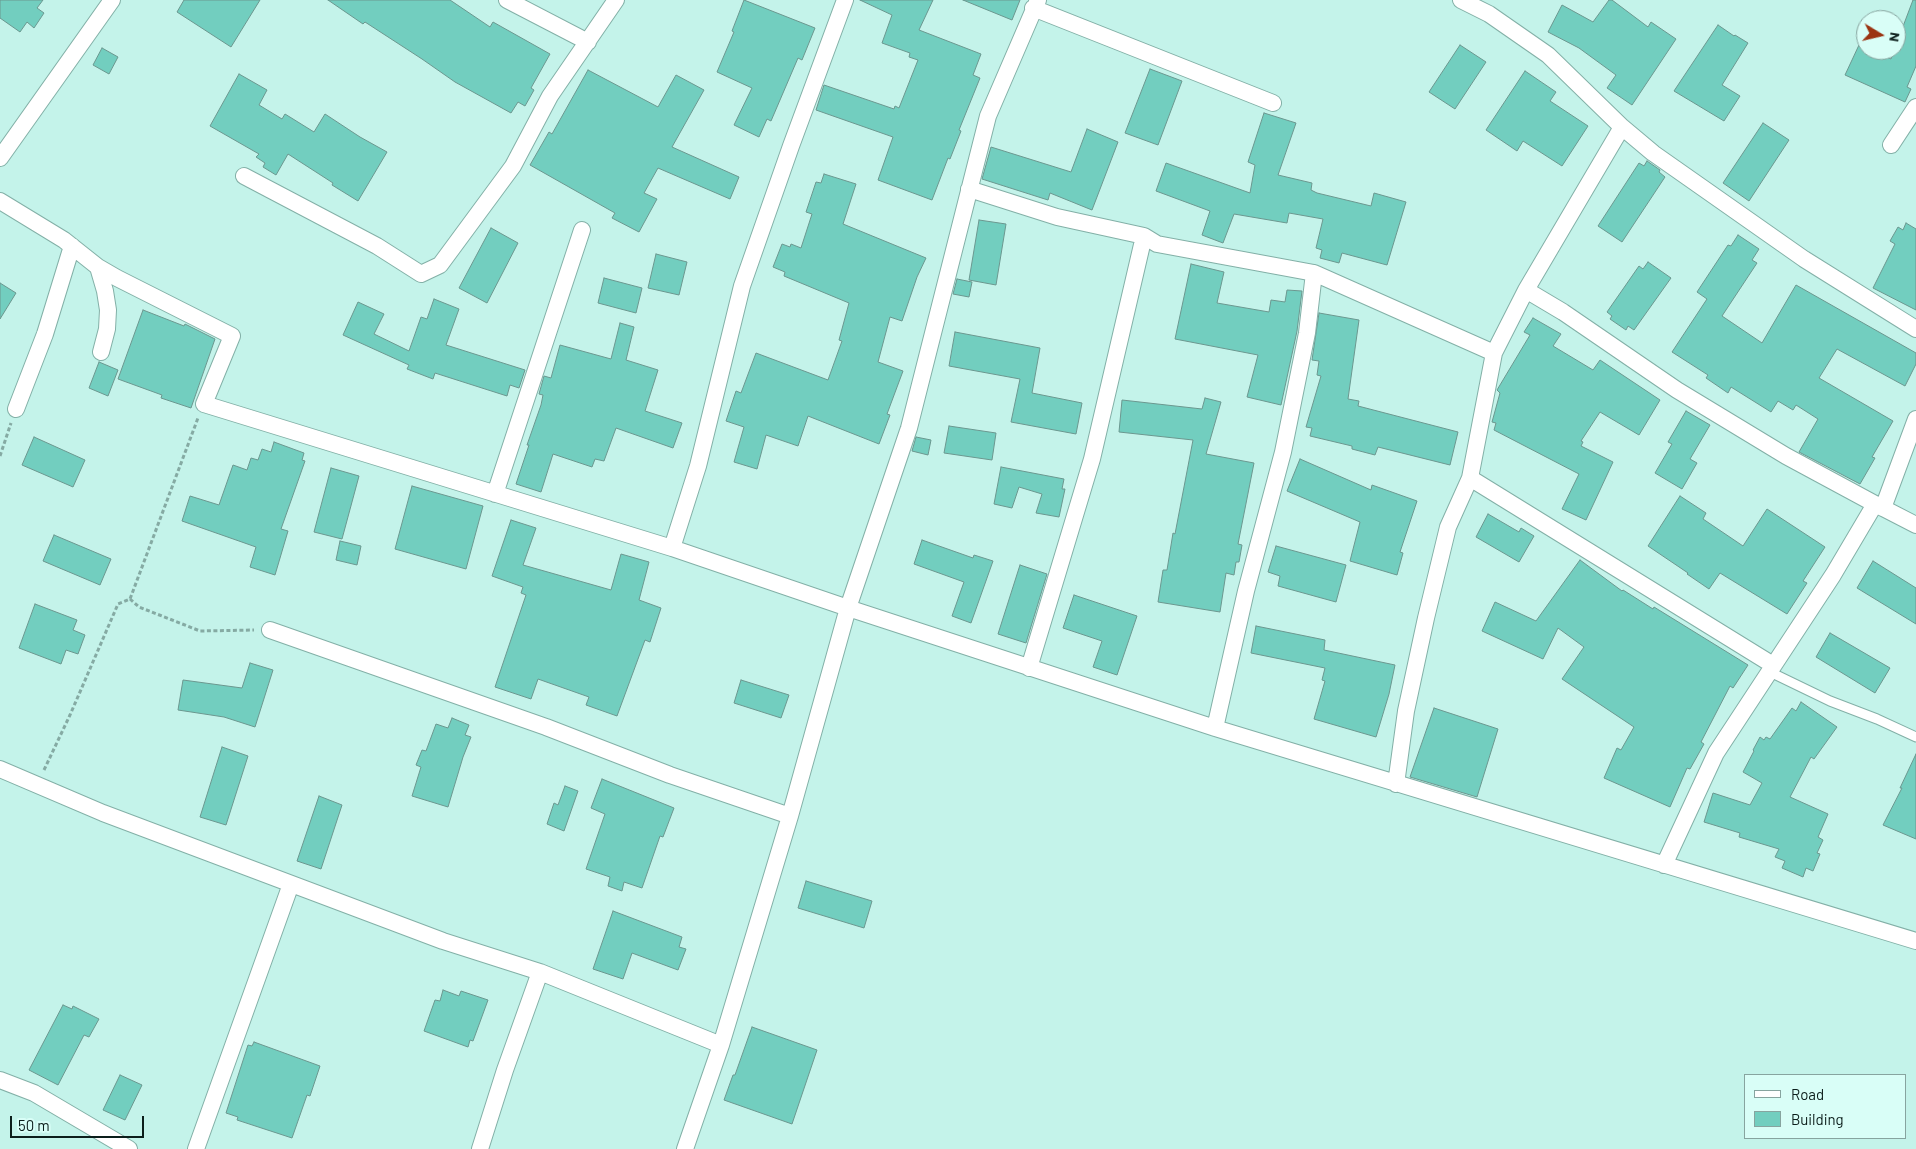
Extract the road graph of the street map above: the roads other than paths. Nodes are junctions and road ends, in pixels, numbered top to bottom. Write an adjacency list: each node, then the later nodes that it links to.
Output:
1 (112, 0): 13 (street)
2 (507, 0): 8 (street)
3 (616, 0): 8 (street)
4 (845, 0): 32 (street)
5 (1461, 0): 7 (street)
6 (1035, 4): 9 (street); 15 (street)
7 (1492, 7): 11 (street)
8 (588, 42): 14 (street)
9 (1273, 103)
10 (1916, 107): 12 (street)
11 (1622, 127): 22 (street); 23 (street)
12 (1891, 145)
13 (0, 158)
14 (244, 176)
15 (969, 189): 18 (street); 33 (street)
16 (0, 201): 19 (street)
17 (582, 230): 29 (street)
18 (1144, 236): 21 (street); 35 (street)
19 (72, 246): 20 (street); 26 (street)
20 (98, 267): 24 (street); 29 (street)
21 (1314, 273): 25 (street); 37 (street)
22 (1526, 290): 25 (street); 30 (street)
23 (1916, 329)
24 (101, 352)
25 (1494, 353): 28 (street)
26 (16, 408)
27 (1916, 419): 30 (street)
28 (1470, 478): 36 (street); 40 (street)
29 (495, 494): 32 (street)
30 (1879, 506): 31 (street); 36 (street)
31 (1916, 525)
32 (672, 548): 33 (street)
33 (848, 608): 35 (street); 41 (street)
34 (270, 630): 41 (street)
35 (1029, 668): 37 (street)
36 (1771, 669): 38 (lane); 42 (street)
37 (1215, 728): 40 (street)
38 (1916, 737)
39 (0, 770): 43 (street)
40 (1396, 784): 42 (street)
41 (790, 816): 46 (street)
42 (1664, 865): 44 (street)
43 (291, 884): 45 (street); 49 (street)
44 (1916, 941)
45 (540, 972): 46 (street); 50 (street)
46 (721, 1045): 51 (street)
47 (0, 1080): 48 (street)
48 (129, 1149)
49 (196, 1149)
50 (480, 1149)
51 (686, 1149)

